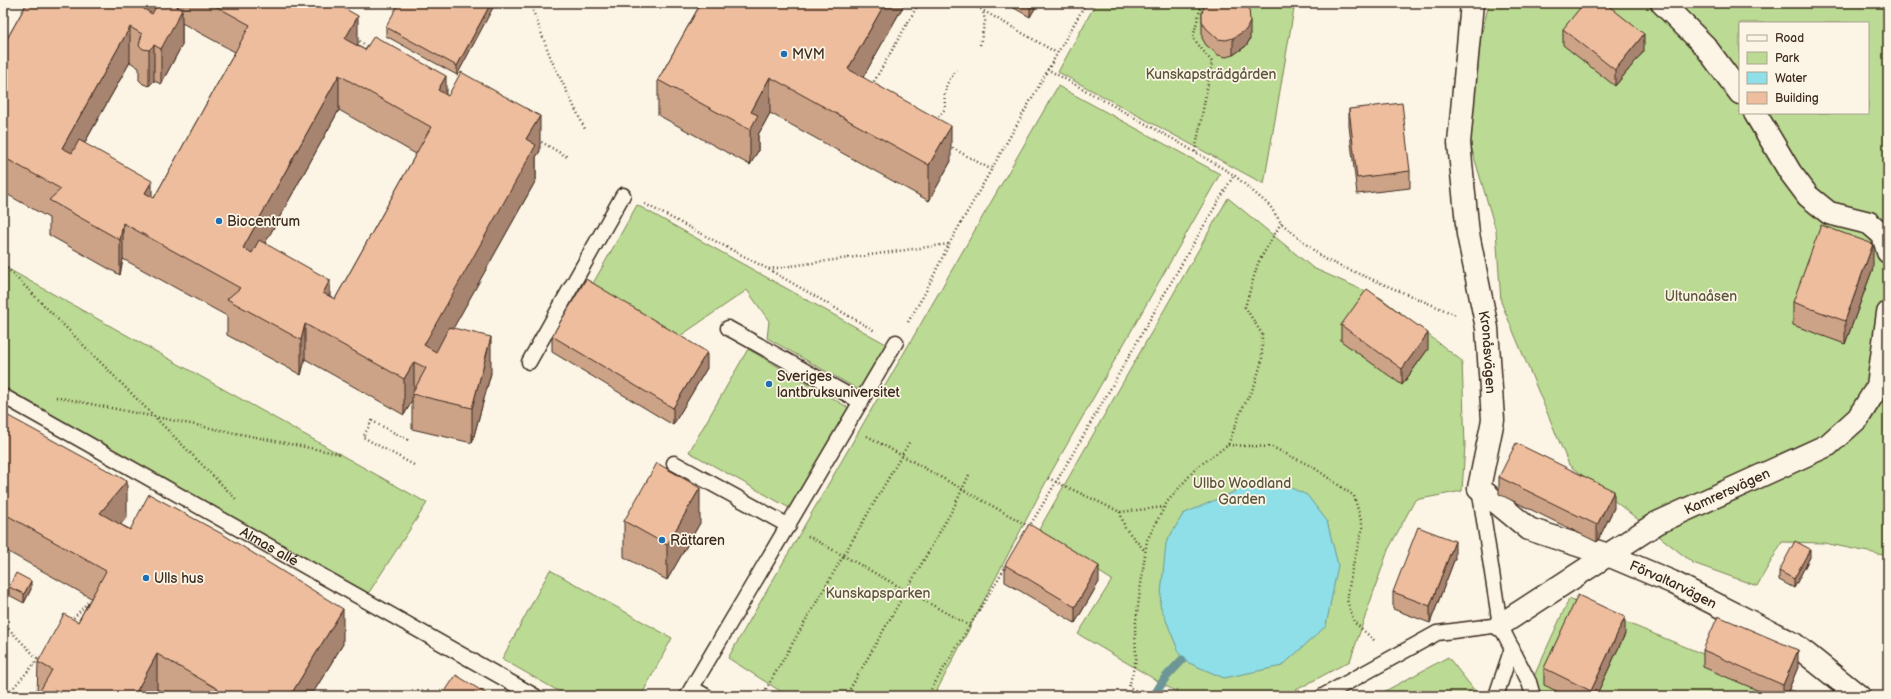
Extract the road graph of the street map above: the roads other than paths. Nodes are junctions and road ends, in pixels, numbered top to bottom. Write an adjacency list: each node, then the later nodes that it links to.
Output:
1 (1472, 3): 14 (street, Kronåsvägen)
2 (1662, 3): 3 (street)
3 (1739, 92)
4 (1756, 114): 6 (street)
5 (623, 195): 10 (lane)
6 (1888, 252)
7 (1888, 313): 16 (street, Kamrersvägen)
8 (728, 328): 12 (lane)
9 (896, 342): 12 (lane)
10 (529, 362)
11 (3, 396): 20 (lane, Almas allé)
12 (861, 402): 15 (lane)
13 (674, 464): 15 (lane)
14 (1479, 488): 16 (street, Förvaltarvägen); 17 (lane, Kronåsvägen)
15 (788, 526): 19 (lane)
16 (1608, 555): 17 (street, Kamrersvägen); 25 (street, Förvaltarvägen)
17 (1500, 625): 18 (lane, Kronåsvägen); 22 (lane)
18 (1512, 648): 23 (lane); 24 (lane, Kronåsvägen)
19 (690, 692): 21 (lane)
20 (535, 696)
21 (706, 696)
22 (1323, 696)
23 (1496, 696)
24 (1534, 696)
25 (1859, 696)

